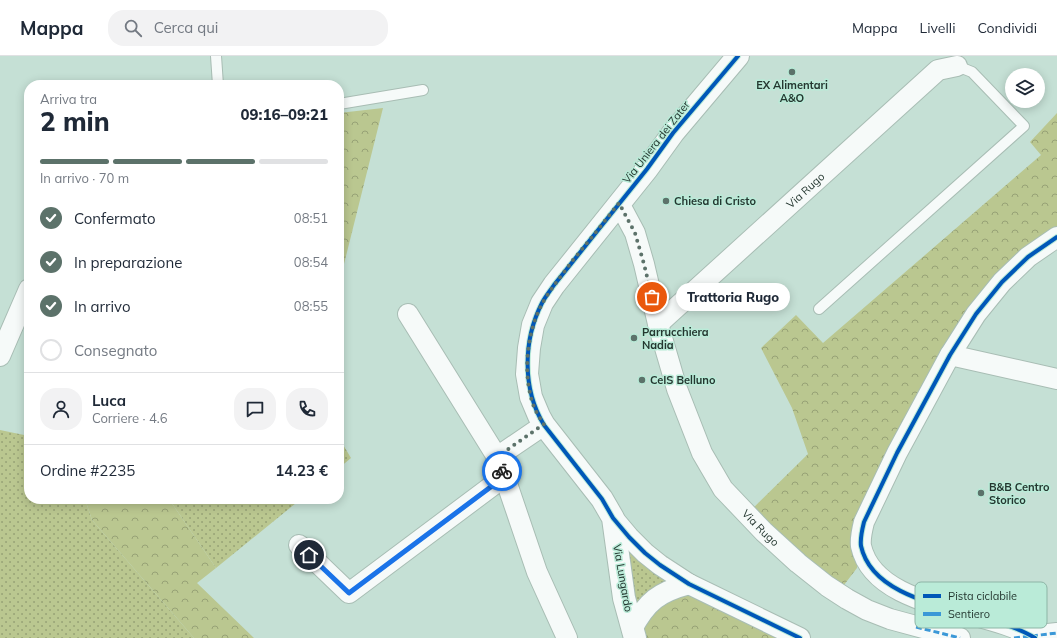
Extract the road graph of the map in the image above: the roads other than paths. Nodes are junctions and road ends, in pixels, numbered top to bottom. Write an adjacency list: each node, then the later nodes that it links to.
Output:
1 (216, 56): 4 (lane)
2 (738, 56): 7 (street, Via Uniera dei Zater)
3 (957, 66): 10 (lane); 12 (street, Via Rugo)
4 (218, 80)
5 (423, 90): 6 (lane)
6 (344, 103)
7 (619, 203): 12 (street, Via Rugo); 16 (street, Via Uniera dei Zater)
8 (1057, 237): 13 (street)
9 (24, 301): 14 (street)
10 (819, 309)
11 (408, 314): 17 (street)
12 (658, 324): 23 (street, Via Rugo)
13 (950, 354): 15 (street); 22 (street)
14 (0, 356)
15 (1057, 379)
16 (544, 424): 17 (street); 19 (street, Via Uniera dei Zater)
17 (497, 457): 18 (street)
18 (504, 477): 20 (street); 30 (street)
19 (613, 518): 21 (street); 26 (street, Via Lungardo)
20 (299, 545)
21 (689, 584): 26 (street); 28 (street)
22 (915, 597)
23 (915, 627)
24 (920, 628): 31 (street, Via Rugo)
25 (1016, 628): 29 (street)
26 (634, 633)
27 (1057, 633): 29 (street)
28 (794, 637)
29 (1027, 637)
30 (567, 638)
31 (960, 638)

